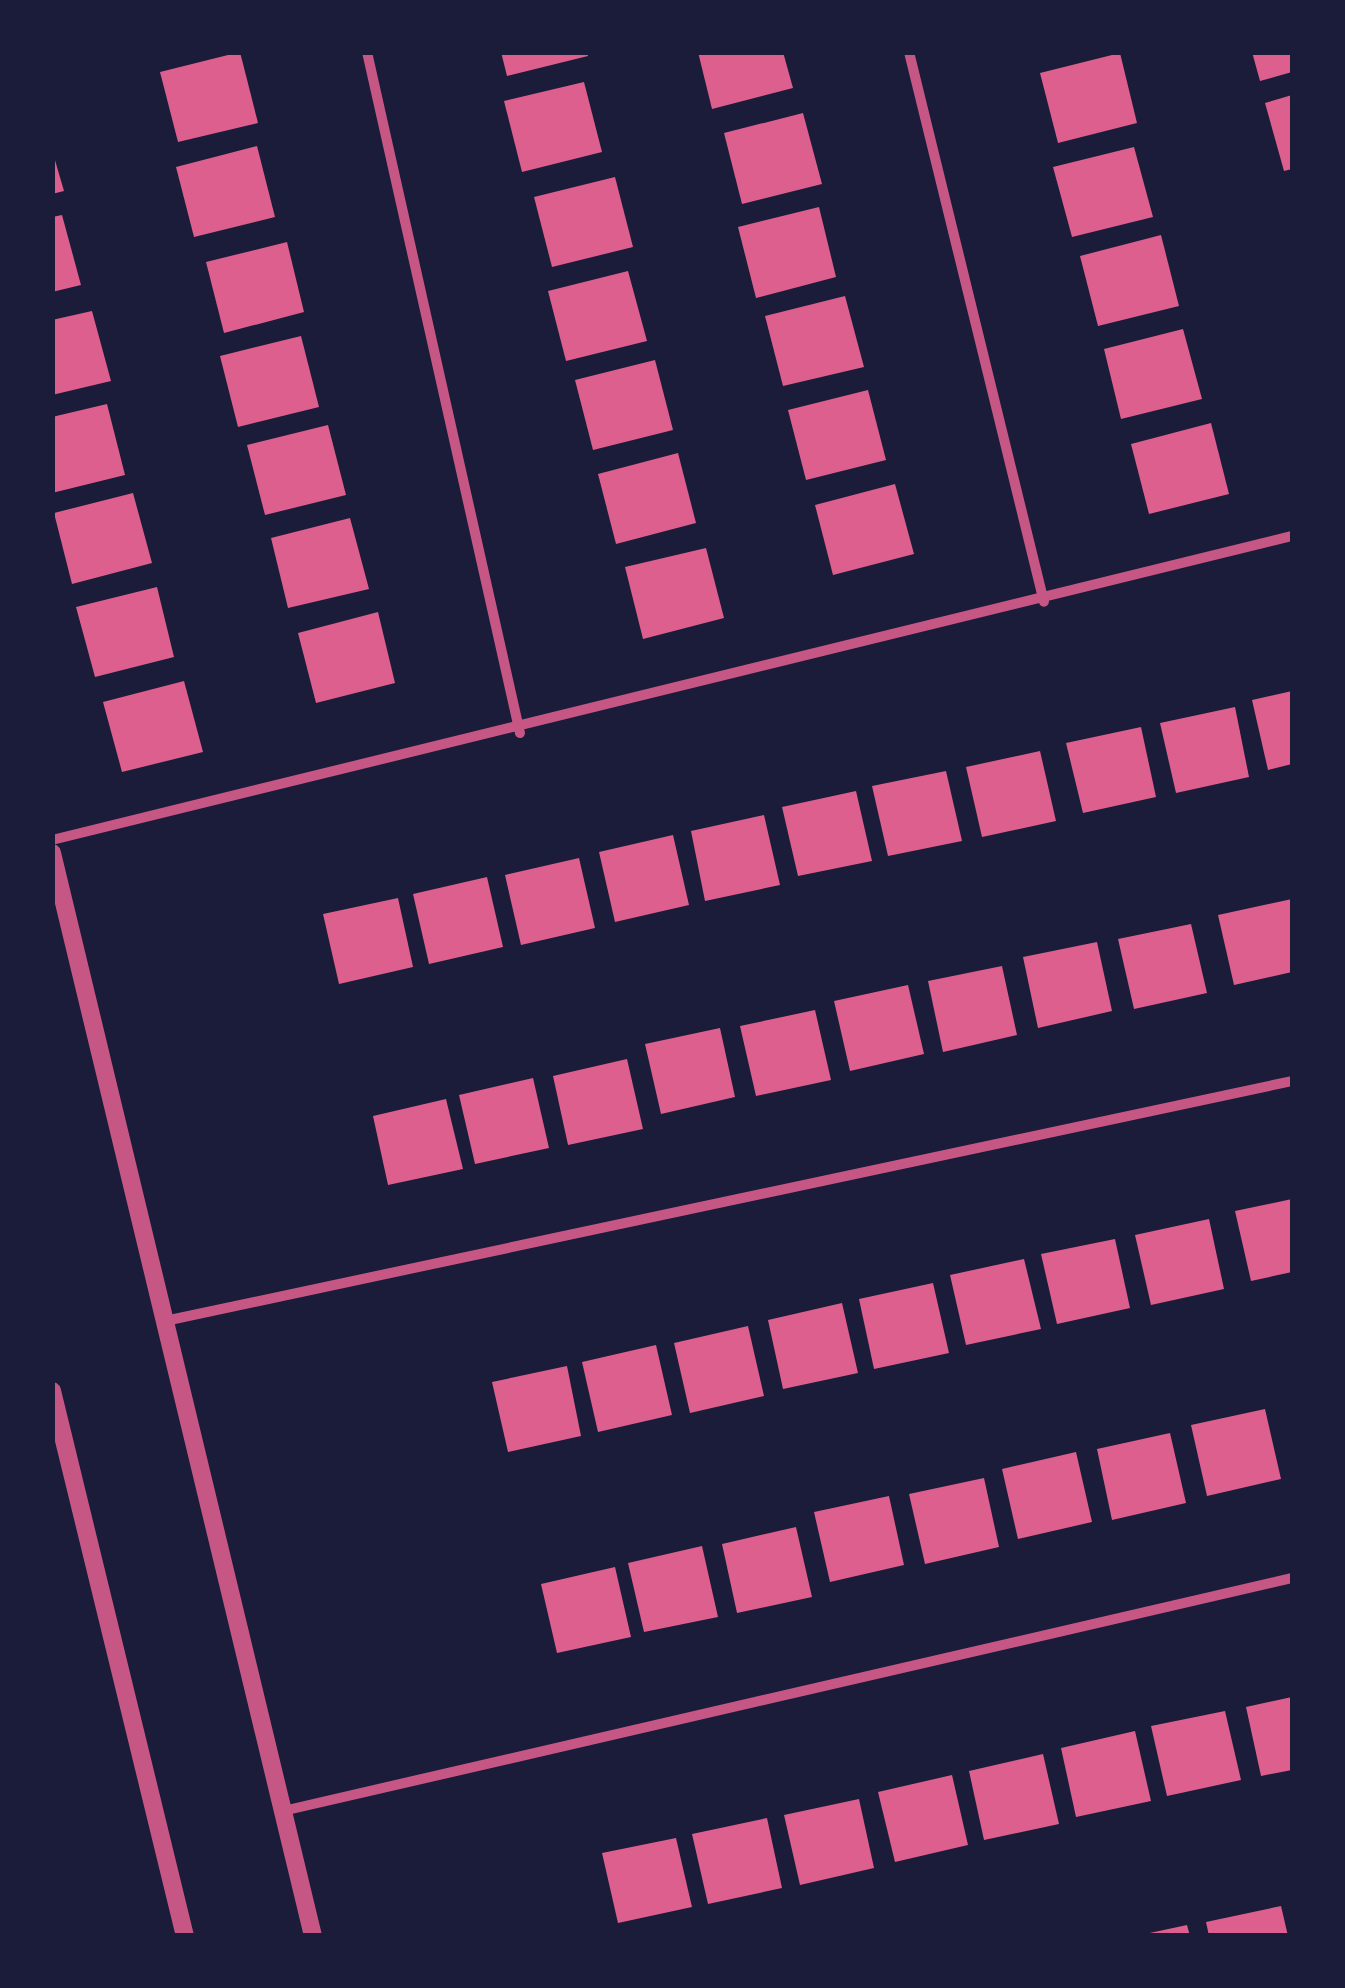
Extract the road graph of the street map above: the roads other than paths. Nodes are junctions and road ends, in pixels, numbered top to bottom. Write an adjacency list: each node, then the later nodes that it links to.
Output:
1 (368, 52): 5 (street)
2 (909, 52): 4 (street)
3 (1292, 536): 4 (street)
4 (1044, 602): 5 (street)
5 (520, 732): 6 (street)
6 (52, 840)
7 (52, 853): 9 (street)
8 (1292, 1081): 9 (street)
9 (165, 1321): 12 (street)
10 (52, 1390): 13 (street)
11 (1292, 1578): 12 (street)
12 (284, 1811): 14 (street)
13 (184, 1936)
14 (314, 1936)

